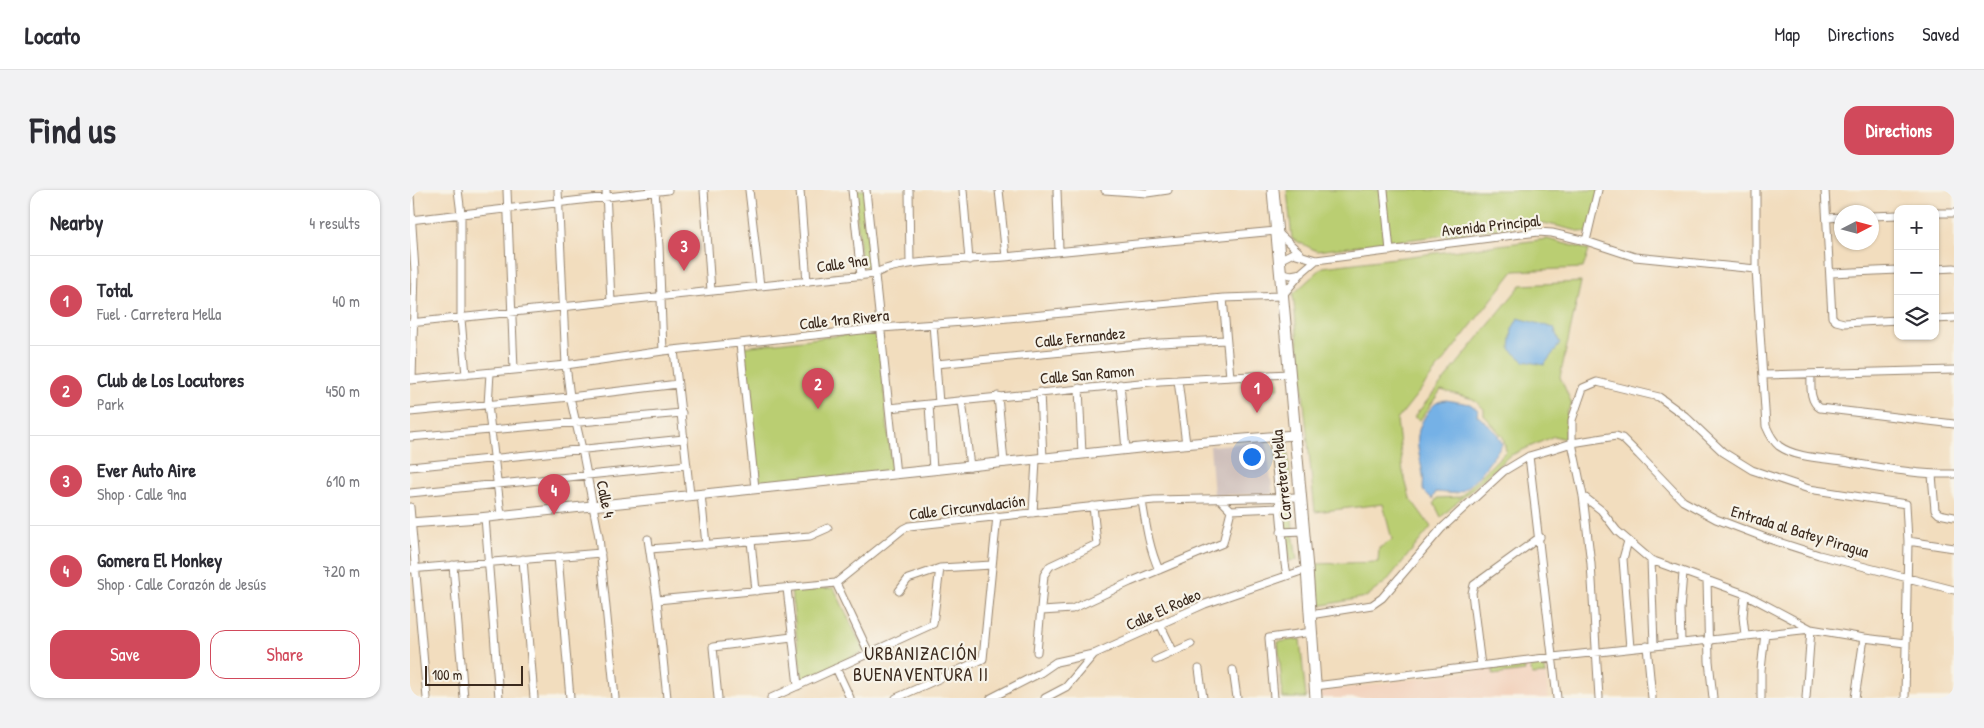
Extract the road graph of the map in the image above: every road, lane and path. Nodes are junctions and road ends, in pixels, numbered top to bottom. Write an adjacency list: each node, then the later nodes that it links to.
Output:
1 (458, 190): 28 (street)
2 (507, 190): 25 (street)
3 (558, 190): 24 (street, Calle 4)
4 (668, 190): 21 (street)
5 (704, 190): 54 (street)
6 (749, 190): 53 (street)
7 (800, 190): 52 (street)
8 (852, 190): 51 (street)
9 (866, 190): 50 (street)
10 (909, 190): 42 (street)
11 (963, 190): 40 (street)
12 (999, 190): 39 (street)
13 (1057, 190): 36 (street)
14 (1106, 190): 15 (street)
15 (1168, 190)
16 (1273, 190): 34 (main road, Carretera Mella)
17 (1384, 190): 37 (street)
18 (1598, 190): 35 (street)
19 (1756, 190): 45 (street)
20 (1825, 190): 31 (street)
21 (655, 191): 22 (street); 56 (street)
22 (607, 193): 24 (street); 58 (street)
23 (410, 196): 33 (street)
24 (559, 204): 25 (street); 59 (street, Calle 4)
25 (508, 209): 28 (street); 60 (street)
26 (1939, 213): 27 (street)
27 (1954, 213)
28 (461, 214): 33 (street); 62 (street)
29 (1894, 215): 30 (street)
30 (1879, 216)
31 (1827, 218): 32 (street); 49 (street)
32 (1834, 218)
33 (411, 219): 65 (street)
34 (1276, 231): 36 (street, Calle 9na); 38 (street); 43 (main road, Carretera Mella)
35 (1586, 241): 37 (street, Avenida Principal); 45 (street, Avenida Principal)
36 (1059, 250): 39 (street, Calle 9na)
37 (1390, 251): 41 (street, Avenida Principal)
38 (1300, 253): 41 (street); 43 (street)
39 (1006, 257): 40 (street, Calle 9na)
40 (969, 260): 42 (street, Calle 9na)
41 (1316, 260): 48 (street)
42 (910, 264): 50 (street, Calle 9na)
43 (1280, 266): 48 (street); 55 (main road, Carretera Mella)
44 (1954, 268): 46 (street)
45 (1756, 269): 80 (street)
46 (1939, 269)
47 (1894, 270): 49 (street)
48 (1302, 272): 55 (street)
49 (1831, 273): 64 (street)
50 (874, 274): 51 (street, Calle 9na); 67 (street)
51 (861, 276): 52 (street, Calle 9na)
52 (807, 282): 53 (street, Calle 9na)
53 (760, 286): 54 (street, Calle 9na)
54 (711, 291): 56 (street, Calle 9na)
55 (1282, 296): 57 (street, Calle 1ra Rivera); 77 (main road, Carretera Mella)
56 (661, 297): 58 (street, Calle 9na); 71 (street)
57 (1223, 298): 66 (street, Calle 1ra Rivera); 68 (street)
58 (611, 302): 59 (street, Calle 9na)
59 (562, 308): 60 (street, Calle 9na); 73 (street, Calle 4)
60 (513, 313): 62 (street, Calle 9na); 74 (street)
61 (1954, 318): 63 (street)
62 (461, 319): 65 (street, Calle 9na); 79 (street)
63 (1939, 319)
64 (1894, 320)
65 (412, 323): 82 (street)
66 (933, 324): 67 (street, Calle 1ra Rivera); 72 (street)
67 (881, 328): 69 (street, Calle 1ra Rivera); 94 (street)
68 (1226, 340): 72 (street, Calle Fernandez); 81 (street)
69 (740, 344): 70 (street, Calle 1ra Rivera); 122 (street)
70 (674, 350): 71 (street, Calle 1ra Rivera); 84 (street)
71 (663, 351): 73 (street, Calle 1ra Rivera)
72 (936, 364): 91 (street)
73 (566, 365): 74 (street, Calle 1ra Rivera); 89 (street, Calle 4)
74 (514, 370): 76 (street, Calle 1ra Rivera)
75 (1954, 370): 78 (street)
76 (490, 373): 79 (street, Calle 1ra Rivera); 93 (street)
77 (1289, 374): 81 (street, Calle San Ramon); 100 (main road, Carretera Mella)
78 (1811, 374): 80 (street); 98 (street)
79 (466, 375): 82 (street, Calle 1ra Rivera)
80 (1763, 375): 120 (street)
81 (1230, 377): 83 (street, Calle San Ramon)
82 (411, 380)
83 (1178, 380): 85 (street, Calle San Ramon); 105 (street)
84 (678, 384): 89 (street); 96 (street)
85 (1120, 384): 86 (street, Calle San Ramon); 107 (street)
86 (1080, 388): 87 (street, Calle San Ramon); 108 (street)
87 (1040, 392): 88 (street, Calle San Ramon); 111 (street)
88 (998, 396): 90 (street, Calle San Ramon); 112 (street)
89 (570, 397): 93 (street); 97 (street, Calle 4)
90 (962, 400): 91 (street, Calle San Ramon); 115 (street)
91 (939, 403): 92 (street, Calle San Ramon)
92 (929, 404): 94 (street, Calle San Ramon); 116 (street)
93 (488, 405): 95 (street); 99 (street)
94 (889, 408): 117 (street)
95 (410, 412)
96 (682, 413): 97 (street); 103 (street)
97 (576, 423): 99 (street); 106 (street, Calle 4)
98 (1954, 424)
99 (492, 430): 102 (street); 110 (street)
100 (1294, 435): 101 (street); 128 (main road, Carretera Mella)
101 (1272, 436): 105 (street); 127 (street)
102 (410, 437)
103 (684, 439): 106 (street); 113 (street)
104 (1572, 443): 109 (street, Entrada al Batey Piragua); 126 (street); 149 (street); 166 (street, Entrada al Batey Piragua)
105 (1186, 444): 107 (street)
106 (582, 449): 110 (street); 119 (street, Calle 4)
107 (1126, 450): 108 (street)
108 (1082, 454): 111 (street)
109 (1529, 456): 145 (street); 176 (street, Entrada al Batey Piragua)
110 (495, 458): 114 (street); 121 (street)
111 (1039, 459): 112 (street); 136 (street)
112 (1004, 463): 115 (street)
113 (687, 465): 119 (street); 125 (street)
114 (410, 467)
115 (970, 467): 116 (street)
116 (933, 470): 117 (street)
117 (896, 474): 122 (street)
118 (1954, 474): 120 (street)
119 (587, 475): 121 (street); 131 (street, Calle 4)
120 (1932, 475): 140 (street)
121 (498, 484): 123 (street); 137 (street)
122 (755, 488): 124 (street)
123 (410, 492)
124 (701, 494): 125 (street); 150 (street)
125 (690, 495): 131 (street)
126 (1583, 496): 148 (street); 192 (street)
127 (1279, 497): 128 (street, Calle Circunvalación); 129 (street, Calle Circunvalación); 134 (street)
128 (1300, 497): 143 (main road, Carretera Mella)
129 (1220, 499): 130 (street, Calle Circunvalación); 135 (street)
130 (1142, 501): 132 (street, Calle Circunvalación); 163 (street)
131 (594, 505): 137 (street); 153 (street, Calle 4)
132 (1093, 506): 136 (street, Calle Circunvalación); 175 (street)
133 (410, 507): 141 (street)
134 (1280, 508): 135 (street); 144 (street)
135 (1231, 510): 163 (street)
136 (1033, 513): 138 (street, Calle Circunvalación)
137 (501, 515): 139 (street)
138 (997, 516): 159 (street); 168 (street, Calle Circunvalación)
139 (486, 517): 141 (street); 157 (street)
140 (1954, 517)
141 (411, 523): 160 (street)
142 (828, 528): 147 (street)
143 (1303, 531): 144 (street); 162 (main road, Carretera Mella)
144 (1281, 532): 165 (street)
145 (1540, 537): 195 (street); 197 (street)
146 (648, 540): 152 (street)
147 (751, 541): 150 (street); 171 (street)
148 (1628, 541): 156 (street); 189 (street)
149 (1908, 541): 151 (street); 166 (street)
150 (706, 545): 152 (street)
151 (1954, 548)
152 (650, 549): 174 (street)
153 (601, 553): 154 (street); 208 (street, Calle 4)
154 (558, 556): 155 (street); 207 (street)
155 (523, 559): 157 (street); 206 (street)
156 (1651, 560): 164 (street); 188 (street)
157 (489, 562): 158 (street); 205 (street)
158 (453, 565): 160 (street); 204 (street)
159 (992, 565): 161 (street); 213 (street)
160 (413, 568): 203 (street)
161 (940, 568): 172 (street); 193 (street)
162 (1307, 569): 165 (street, Calle El Rodeo); 176 (main road, Carretera Mella)
163 (1159, 570): 175 (street)
164 (1683, 573): 167 (street); 185 (street)
165 (1288, 575): 177 (street, Calle El Rodeo)
166 (1907, 577): 170 (street, Entrada al Batey Piragua); 186 (street)
167 (1707, 580): 173 (street); 184 (street)
168 (836, 583): 169 (street); 193 (street)
169 (787, 588): 171 (street); 182 (street)
170 (1954, 590)
171 (756, 591): 174 (street)
172 (899, 591)
173 (1745, 594): 178 (street); 181 (street)
174 (657, 600): 209 (street)
175 (1042, 611): 191 (street)
176 (1310, 615): 179 (main road, Carretera Mella)
177 (1160, 624): 190 (street); 194 (street, Calle El Rodeo)
178 (1811, 629): 180 (street); 183 (street); 224 (street)
179 (1312, 632): 202 (main road, Carretera Mella); 218 (street)
180 (1765, 633): 181 (street); 223 (street)
181 (1745, 635): 184 (street)
182 (792, 637): 201 (street); 210 (street)
183 (1864, 638): 186 (street); 225 (street)
184 (1709, 639): 185 (street); 222 (street)
185 (1681, 642): 188 (street)
186 (1905, 643): 226 (street)
187 (1190, 644): 190 (street)
188 (1650, 646): 189 (street); 221 (street)
189 (1630, 648): 192 (street)
190 (1173, 651): 196 (street)
191 (1037, 652)
192 (1597, 652): 195 (street); 220 (street)
193 (870, 653): 198 (street)
194 (1094, 654): 214 (street); 215 (street, Calle El Rodeo)
195 (1553, 657): 197 (street); 219 (street)
196 (1156, 660)
197 (1481, 666): 202 (street)
198 (836, 668): 201 (street); 212 (street)
199 (1200, 669): 216 (street)
200 (1233, 670): 217 (street)
201 (798, 686): 211 (street)
202 (1316, 692)
203 (427, 698)
204 (464, 698)
205 (499, 698)
206 (534, 698)
207 (570, 698)
208 (615, 698)
209 (667, 698)
210 (718, 698)
211 (772, 698)
212 (850, 698)
213 (896, 698)
214 (991, 698)
215 (1045, 698)
216 (1203, 698)
217 (1237, 698)
218 (1274, 698)
219 (1557, 698)
220 (1599, 698)
221 (1652, 698)
222 (1713, 698)
223 (1761, 698)
224 (1806, 698)
225 (1855, 698)
226 (1904, 698)

